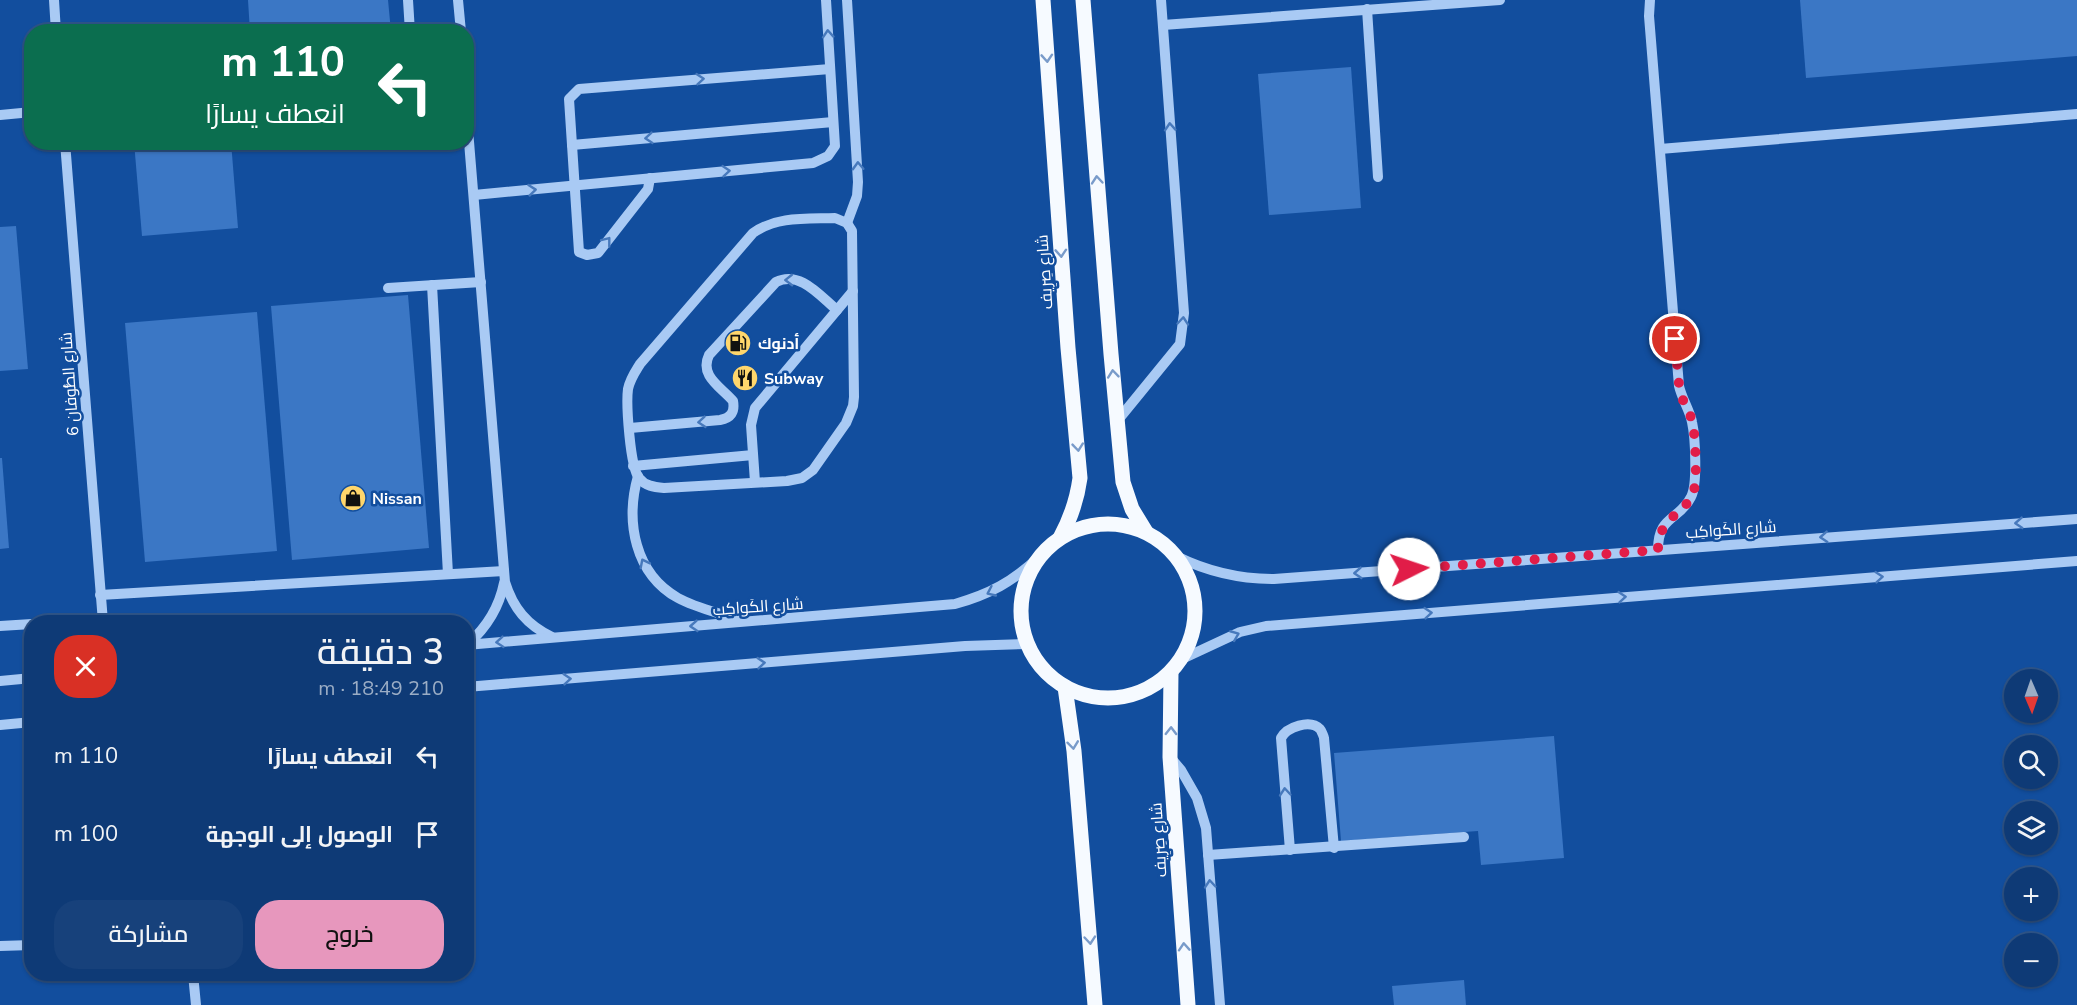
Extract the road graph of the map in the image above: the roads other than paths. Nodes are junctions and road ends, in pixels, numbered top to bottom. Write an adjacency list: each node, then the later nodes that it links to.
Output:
1 (54, 0): 13 (street)
2 (408, 0): 14 (street)
3 (458, 0): 15 (street)
4 (826, 0): 17 (street, one-way to 4)
5 (847, 0): 30 (street, one-way to 5)
6 (1083, 0): 36 (main road, one-way to 6)
7 (1161, 0): 16 (street)
8 (1500, 0): 10 (street)
9 (1650, 0): 23 (street)
10 (1469, 1): 12 (street)
11 (1042, 3): 43 (main road, شارع صِرِيف, one-way to 43)
12 (1367, 9): 16 (street); 26 (street)
13 (56, 24)
14 (410, 24)
15 (460, 24)
16 (1162, 26): 36 (street, one-way to 16)
17 (830, 69): 21 (street); 22 (street, one-way to 17)
18 (24, 113): 20 (street)
19 (2077, 114): 23 (street)
20 (0, 115)
21 (833, 122): 22 (street, one-way to 22); 27 (street, one-way to 21)
22 (572, 145): 28 (street)
23 (1660, 149): 44 (street)
24 (66, 150): 51 (street, شارع الطُّوفان 6)
25 (470, 150): 29 (street)
26 (1378, 177)
27 (650, 178): 28 (street); 28 (street, one-way to 27)
28 (575, 186): 29 (street, one-way to 28)
29 (474, 195): 31 (street)
30 (847, 223): 34 (street); 37 (street)
31 (481, 282): 32 (street); 48 (street)
32 (432, 285): 33 (street); 49 (street)
33 (388, 288)
34 (853, 291): 35 (street); 40 (street)
35 (837, 310): 37 (street, one-way to 37); 38 (street)
36 (1118, 420): 42 (main road)
37 (630, 428): 39 (street)
38 (753, 455): 39 (street); 40 (street)
39 (635, 471): 40 (street); 53 (street, one-way to 39)
40 (755, 482)
41 (2077, 519): 44 (street, شارع الكَواكِب, one-way to 44)
42 (1146, 532): 43 (main road); 45 (main road)
43 (1060, 538): 46 (main road)
44 (1658, 550): 45 (street, شارع الكَواكِب, one-way to 45)
45 (1176, 556): 60 (main road)
46 (1038, 558): 53 (street, شارع الكَواكِب, one-way to 53); 59 (main road)
47 (2077, 561): 60 (street, one-way to 47)
48 (504, 571): 49 (street); 50 (street)
49 (448, 574): 51 (street)
50 (505, 582): 56 (street); 57 (street)
51 (100, 595): 52 (street, شارع الطُّوفان 6)
52 (102, 615)
53 (745, 622): 56 (street, شارع الكَواكِب, one-way to 56)
54 (24, 624): 55 (street)
55 (0, 626)
56 (552, 637): 58 (street, شارع الكَواكِب, one-way to 58)
57 (474, 638)
58 (474, 643)
59 (1027, 644): 64 (street, one-way to 59); 65 (main road)
60 (1182, 659): 61 (main road)
61 (1172, 672): 65 (main road); 68 (main road, شارع صِرِيف, one-way to 61)
62 (24, 679): 63 (street)
63 (0, 681)
64 (474, 686)
65 (1065, 687): 77 (main road, one-way to 77)
66 (24, 723): 67 (street)
67 (0, 725)
68 (1170, 757): 72 (street); 78 (main road, شارع صِرِيف, one-way to 68)
69 (1464, 837): 70 (street)
70 (1334, 848): 71 (street); 71 (street, one-way to 70)
71 (1290, 850): 72 (street)
72 (1208, 855): 79 (street, one-way to 72)
73 (24, 945): 74 (street)
74 (0, 946)
75 (194, 981): 76 (street)
76 (196, 1005)
77 (1095, 1005)
78 (1188, 1005)
79 (1220, 1005)

